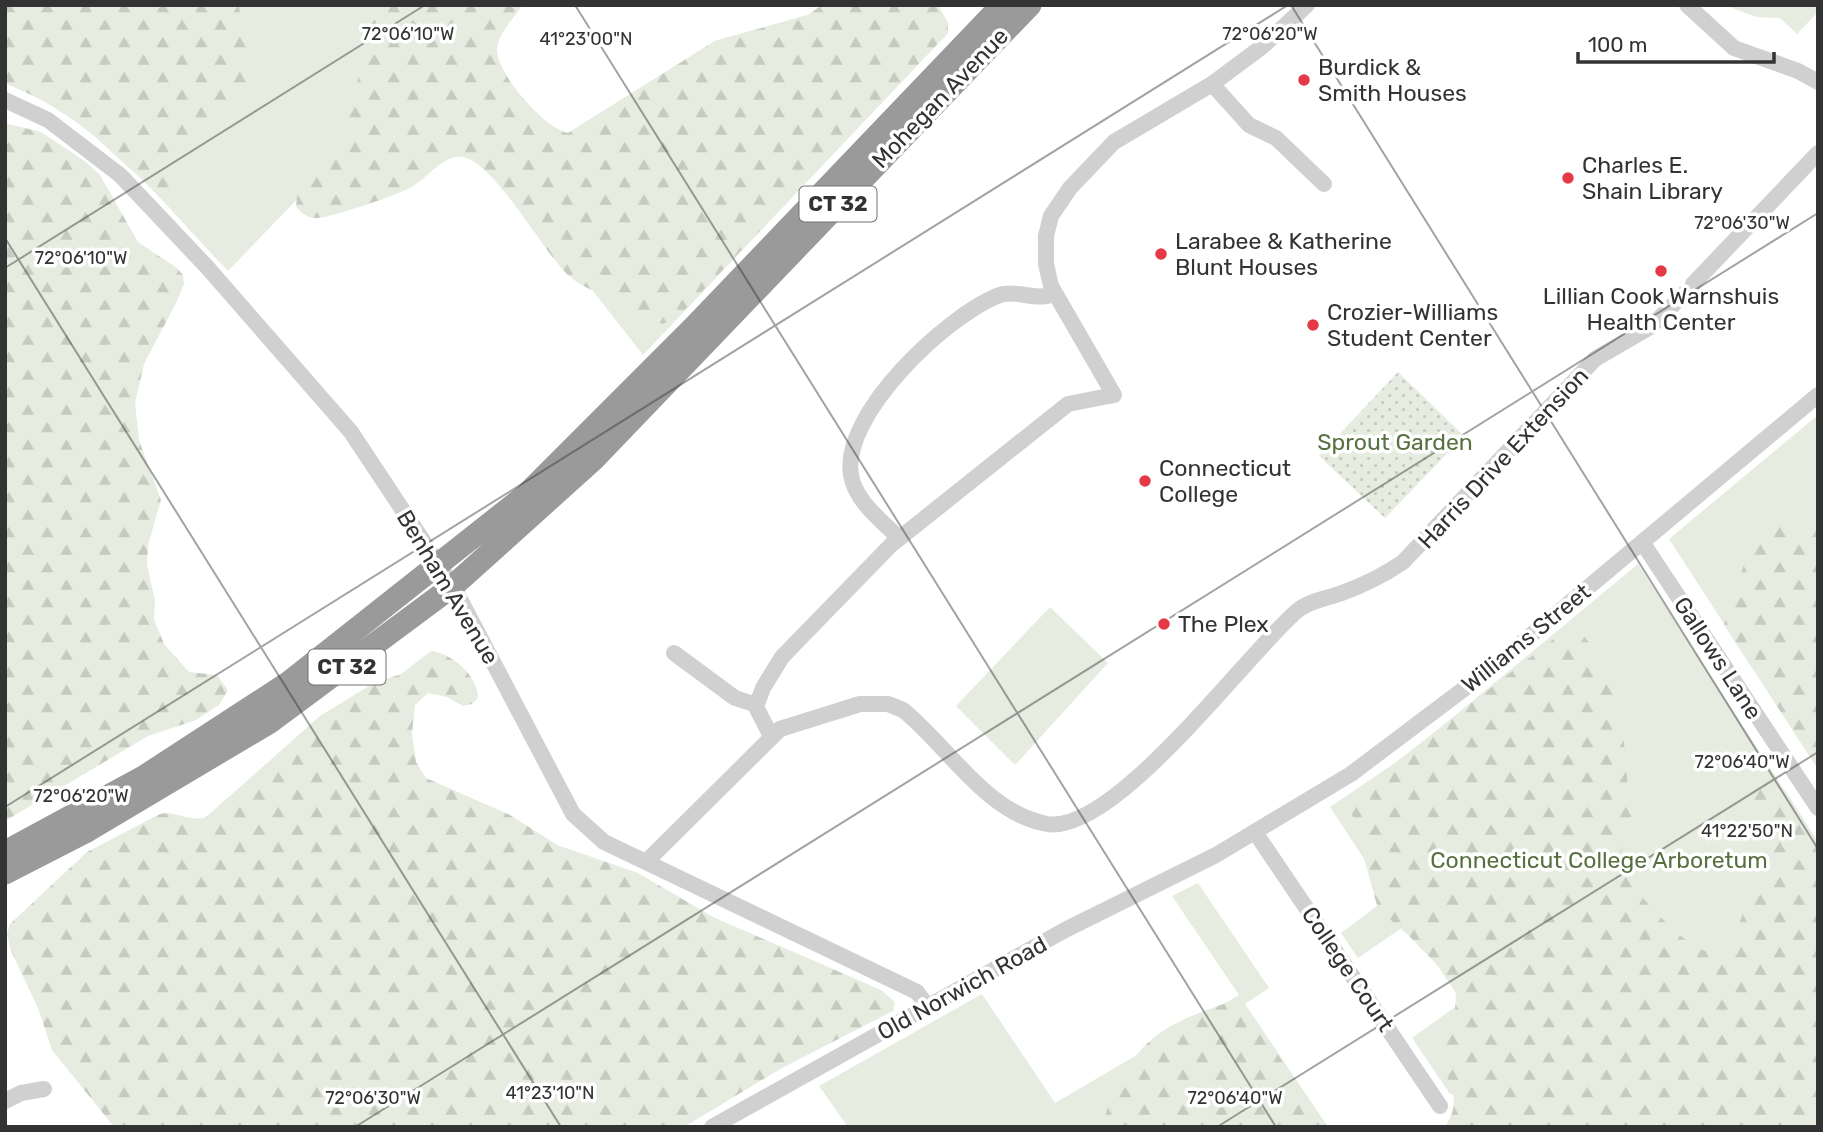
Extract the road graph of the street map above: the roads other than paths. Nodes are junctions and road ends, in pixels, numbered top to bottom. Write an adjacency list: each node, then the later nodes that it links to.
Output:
1 (1002, 5): 14 (highway, Mohegan Avenue / CT 32)
2 (1030, 5): 14 (highway, Mohegan Avenue / CT 32)
3 (1307, 5): 6 (street)
4 (1687, 5): 5 (street)
5 (1818, 82)
6 (1212, 84): 9 (street); 11 (street)
7 (5, 100): 17 (street, Benham Avenue)
8 (1818, 153): 10 (street)
9 (1324, 184)
10 (1693, 284)
11 (1054, 295): 15 (street); 15 (street)
12 (1675, 303): 21 (street, Harris Drive Extension)
13 (1818, 396): 16 (street, Williams Street)
14 (638, 397): 17 (highway, CT 32); 18 (highway, CT 32)
15 (899, 538): 20 (street)
16 (1642, 542): 22 (street, Gallows Lane); 23 (street, Williams Street)
17 (440, 565): 18 (street, Benham Avenue); 24 (highway, CT 32)
18 (453, 586): 26 (street, Benham Avenue); 27 (highway, CT 32)
19 (674, 653): 20 (street)
20 (757, 705): 21 (street)
21 (771, 736): 26 (street, Harris Drive Extension)
22 (1818, 808)
23 (1255, 832): 25 (street, Williams Street); 31 (street, College Court)
24 (5, 852)
25 (1216, 855): 28 (street, Old Norwich Road)
26 (647, 861): 28 (street, Benham Avenue)
27 (5, 873)
28 (928, 1007): 32 (street, Old Norwich Road)
29 (44, 1089): 30 (street)
30 (5, 1101)
31 (1440, 1106)
32 (712, 1127)

